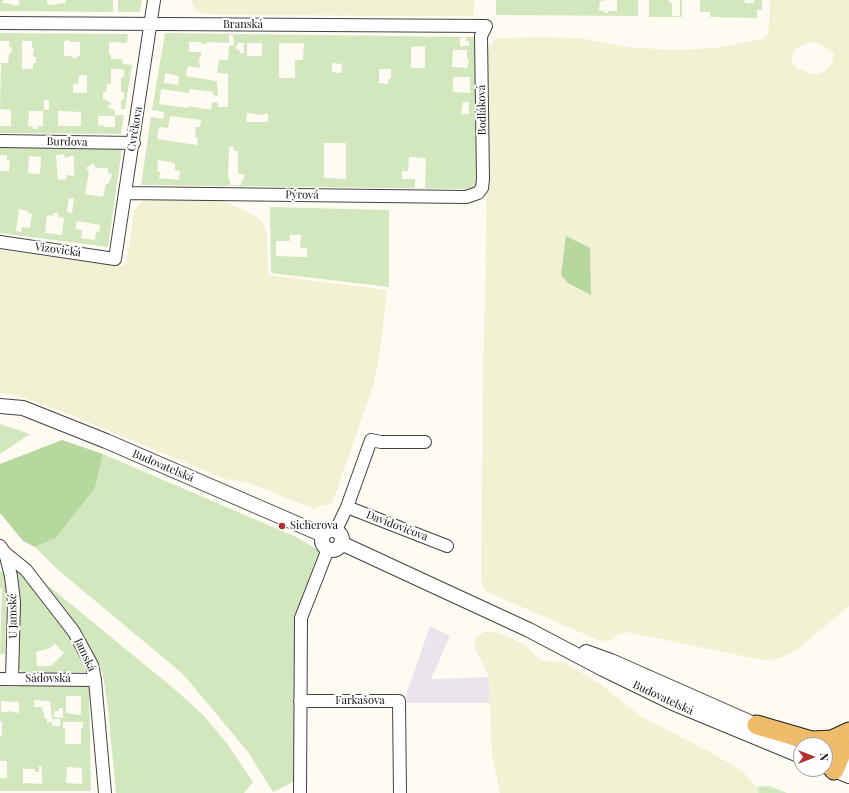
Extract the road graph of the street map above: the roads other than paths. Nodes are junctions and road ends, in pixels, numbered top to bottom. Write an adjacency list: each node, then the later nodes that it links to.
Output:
1 (154, 0): 3 (street, Cvrčkova)
2 (0, 23): 3 (street, Branská)
3 (151, 24): 4 (street, Branská); 6 (street, Cvrčkova)
4 (486, 26): 8 (street, Bodláková)
5 (0, 141): 6 (street, Burdova)
6 (134, 143): 7 (street, Cvrčkova)
7 (126, 193): 8 (street, Pýrová); 10 (street, Cvrčkova)
8 (478, 193)
9 (0, 242): 10 (street, Vizovická)
10 (116, 258)
11 (0, 406): 15 (street, Budovatelská)
12 (425, 442): 13 (street)
13 (347, 507): 14 (street); 17 (street, Davidovičova)
14 (336, 530): 15 (street); 16 (street)
15 (323, 535): 16 (street)
16 (335, 546): 19 (street, Budovatelská); 23 (street)
17 (448, 546)
18 (2, 552): 21 (street, U Jamské); 22 (street, Jamská)
19 (529, 630): 24 (street, Budovatelská); 27 (street, Budovatelská)
20 (0, 679): 21 (street, Sádovská)
21 (12, 679): 22 (street, Sádovská)
22 (96, 680): 29 (street, Jamská)
23 (300, 701): 30 (street); 31 (street, Farkašova)
24 (757, 725): 25 (highway); 26 (street, Budovatelská)
25 (849, 733): 28 (highway)
26 (793, 740)
27 (793, 753)
28 (840, 766)
29 (105, 793)
30 (300, 793)
31 (400, 793)

